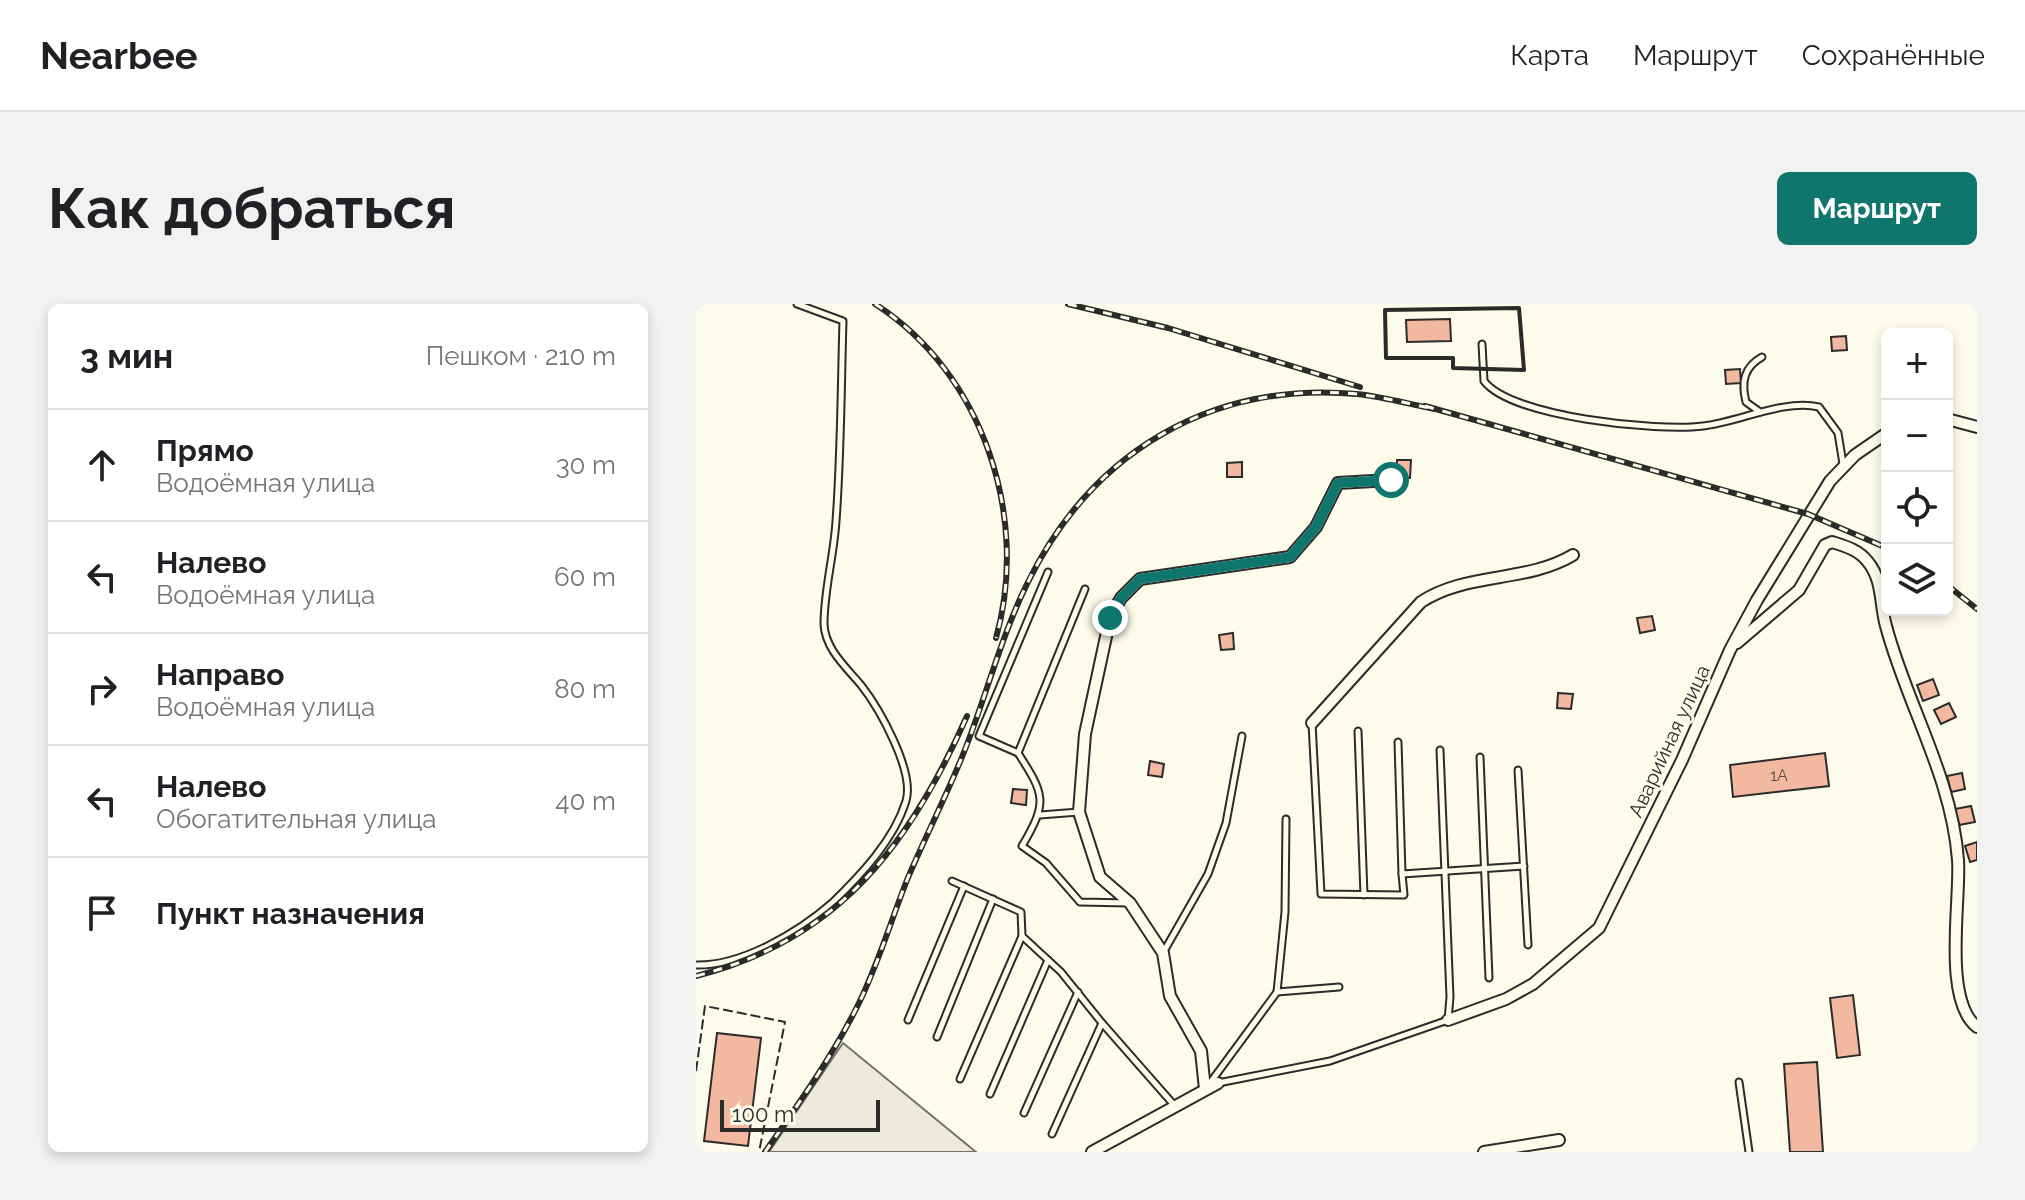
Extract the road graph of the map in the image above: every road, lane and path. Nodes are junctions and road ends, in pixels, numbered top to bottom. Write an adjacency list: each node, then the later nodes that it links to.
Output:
1 (797, 304): 38 (lane)
2 (1482, 344): 4 (lane)
3 (1762, 357): 4 (lane)
4 (1765, 413): 8 (lane)
5 (1953, 421): 6 (street)
6 (1977, 427)
7 (1881, 437): 8 (street, Аварийная улица)
8 (1843, 465): 13 (street, Аварийная улица)
9 (1391, 480): 22 (street)
10 (1573, 555): 14 (street)
11 (1048, 572): 19 (lane)
12 (1085, 589): 19 (lane)
13 (1730, 650): 44 (street, Аварийная улица); 46 (street)
14 (1312, 723): 31 (lane)
15 (1358, 731): 31 (lane)
16 (1242, 736): 36 (lane)
17 (1398, 742): 28 (lane)
18 (1440, 750): 27 (lane)
19 (1018, 753): 23 (lane)
20 (1480, 757): 26 (lane)
21 (1518, 770): 25 (lane)
22 (1079, 812): 23 (lane); 33 (street)
23 (1040, 815): 33 (lane)
24 (1286, 819): 42 (lane)
25 (1524, 866): 26 (lane); 35 (lane)
26 (1483, 869): 27 (lane); 39 (lane)
27 (1445, 871): 28 (lane); 44 (lane)
28 (1402, 874): 31 (lane)
29 (952, 881): 30 (lane)
30 (964, 886): 32 (lane); 43 (lane)
31 (1364, 895)
32 (993, 899): 34 (lane); 47 (lane)
33 (1130, 903): 36 (street)
34 (1022, 936): 37 (lane); 48 (lane)
35 (1528, 945)
36 (1163, 953): 51 (street)
37 (1048, 960): 41 (lane); 52 (lane)
38 (696, 965)
39 (1489, 978)
40 (1339, 987): 42 (lane)
41 (1078, 992): 45 (lane); 54 (lane)
42 (1277, 992): 51 (lane)
43 (908, 1020)
44 (1448, 1020): 50 (lane)
45 (1102, 1023): 53 (lane); 55 (lane)
46 (1977, 1027)
47 (937, 1037)
48 (960, 1079)
49 (1739, 1082): 59 (lane)
50 (1218, 1083): 51 (street)
51 (1205, 1089): 53 (street)
52 (990, 1094)
53 (1174, 1105): 57 (street)
54 (1024, 1113)
55 (1052, 1134)
56 (1559, 1140): 58 (street)
57 (1092, 1152)
58 (1484, 1152)
59 (1749, 1152)

